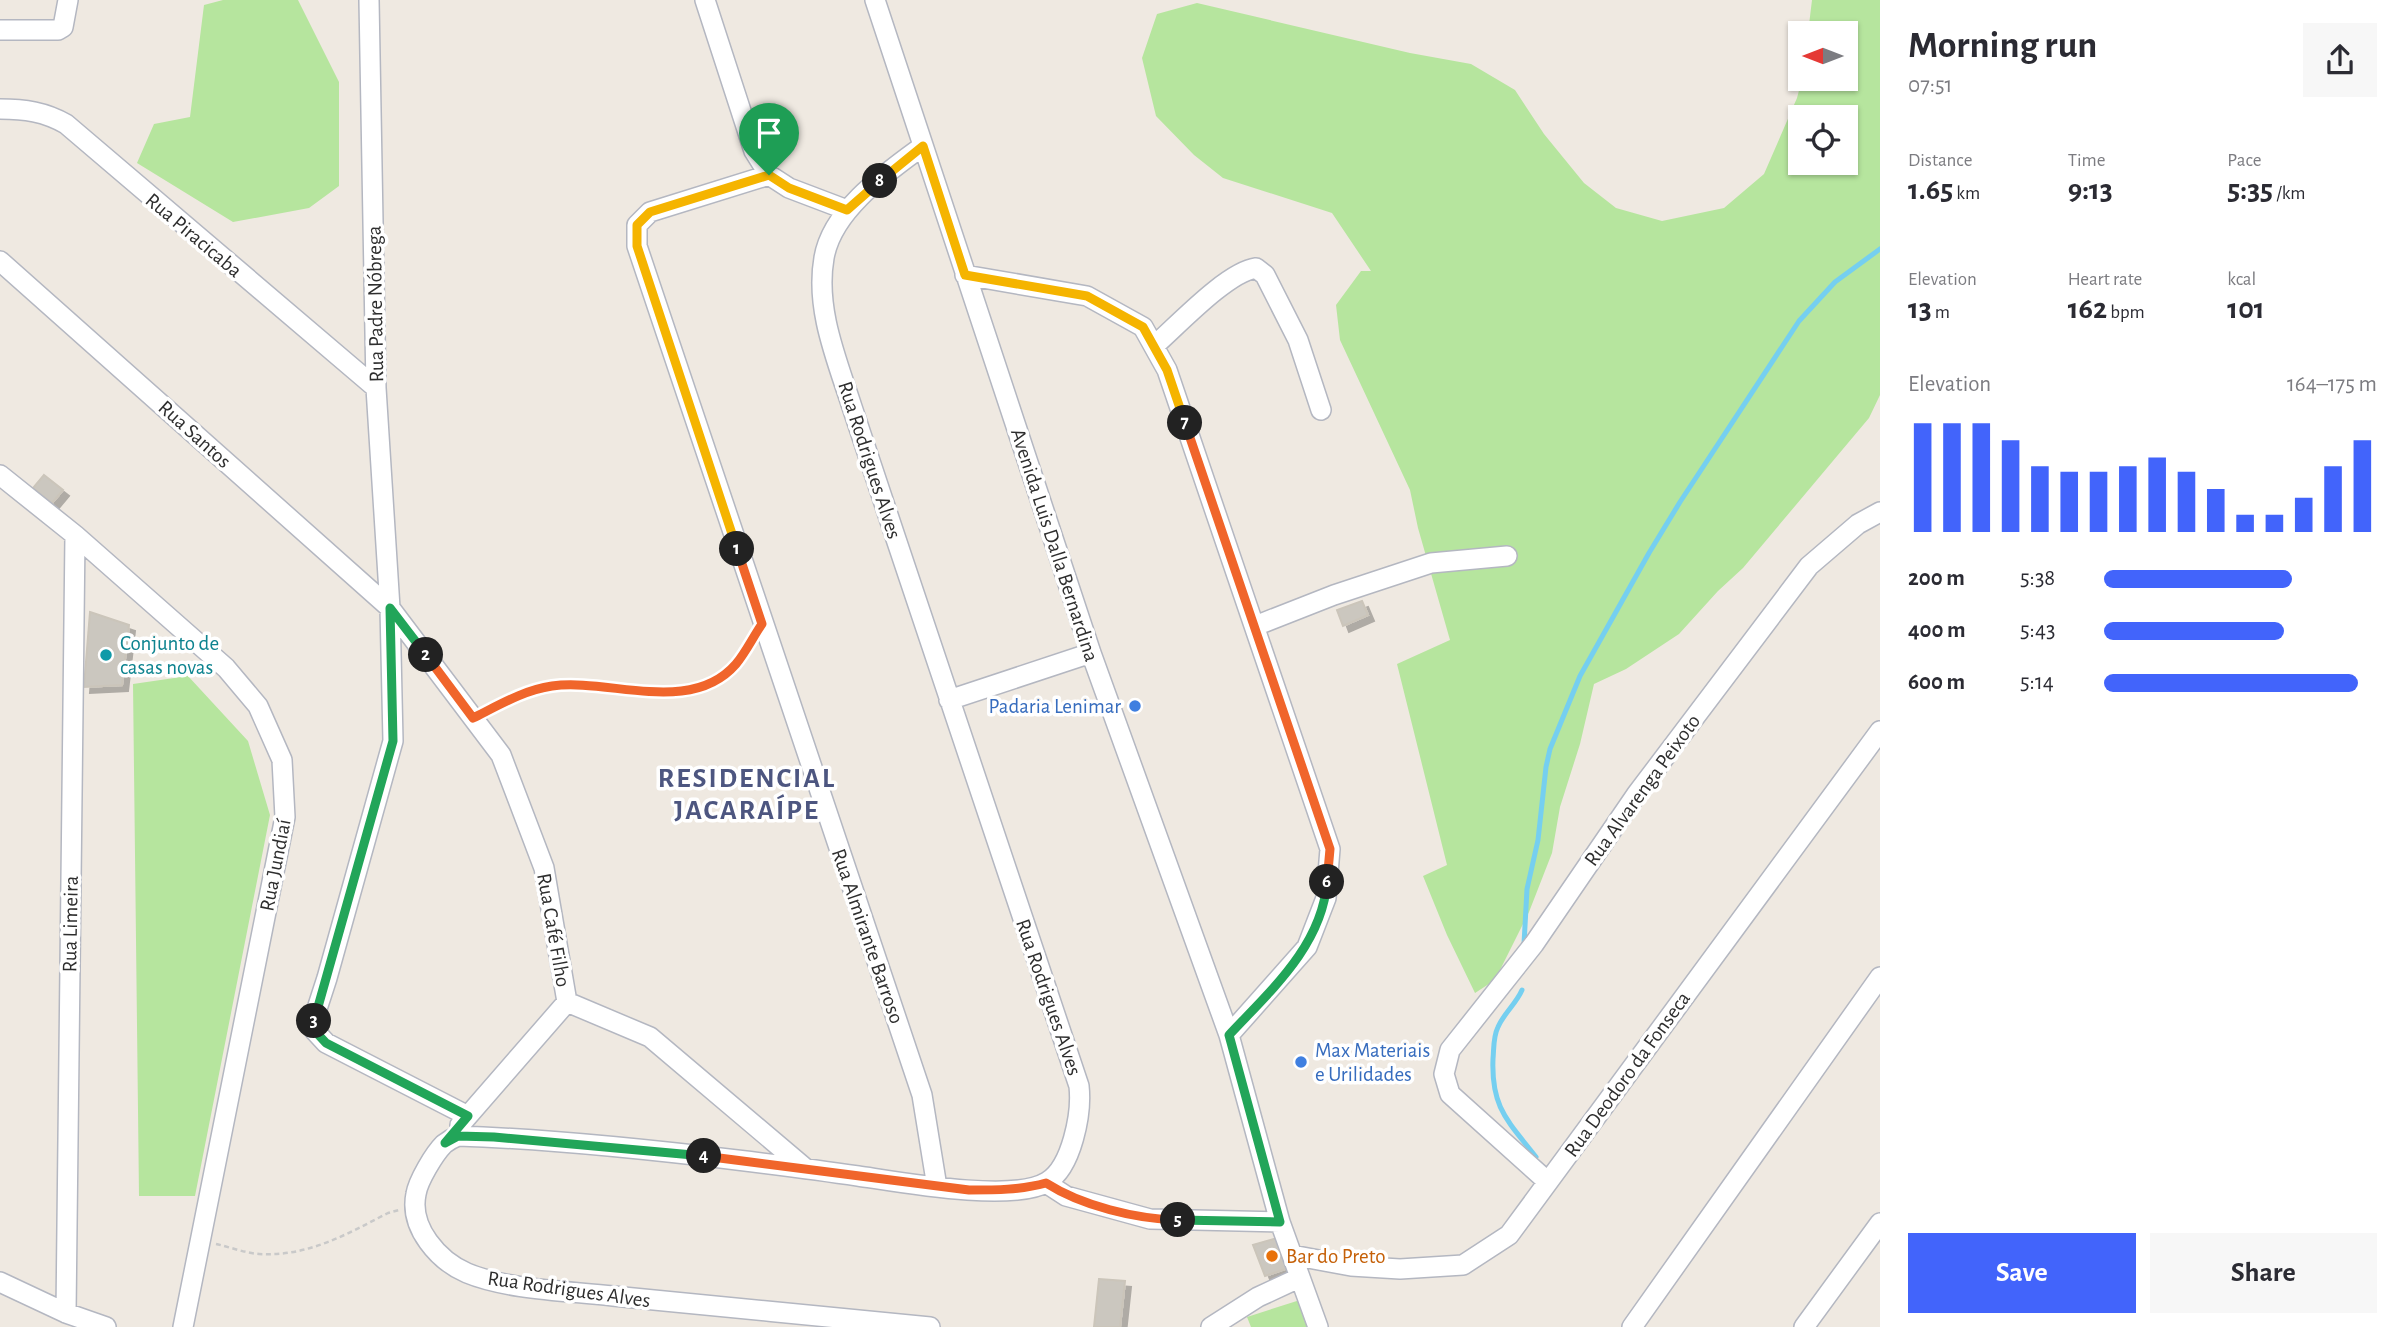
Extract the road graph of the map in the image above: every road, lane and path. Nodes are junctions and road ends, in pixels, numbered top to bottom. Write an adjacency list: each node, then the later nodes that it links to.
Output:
1 (68, 0): 5 (street)
2 (369, 0): 13 (street, Rua Padre Nóbrega)
3 (705, 0): 8 (street)
4 (875, 0): 7 (street, Avenida Luis Dalla Bernardina)
5 (0, 30)
6 (0, 109): 13 (street, Rua Piracicaba)
7 (923, 146): 9 (street, Rua Rodrigues Alves); 11 (street, Avenida Luis Dalla Bernardina)
8 (769, 175): 9 (street); 20 (street, Rua Almirante Barroso)
9 (847, 210): 23 (street, Rua Rodrigues Alves)
10 (0, 261): 19 (street, Rua Santos)
11 (965, 275): 12 (street); 22 (street, Avenida Luis Dalla Bernardina)
12 (1154, 346): 14 (street); 21 (street)
13 (376, 388): 19 (street, Rua Padre Nóbrega)
14 (1321, 410)
15 (0, 475): 17 (street, Rua Jundiaí)
16 (1880, 512): 32 (street, Rua Alvarenga Peixoto)
17 (75, 535): 38 (street, Rua Jundiaí); 42 (street, Rua Limeira)
18 (1507, 556): 21 (street)
19 (390, 608): 24 (street, Rua Café Filho); 29 (street, Rua Padre Nóbrega)
20 (762, 624): 24 (path); 34 (street, Rua Almirante Barroso)
21 (1255, 626): 28 (street)
22 (1091, 653): 23 (street); 28 (street, Avenida Luis Dalla Bernardina)
23 (949, 700): 33 (street, Rua Rodrigues Alves)
24 (473, 718): 27 (street, Rua Café Filho)
25 (1880, 731): 32 (street, Rua Deodoro da Fonseca)
26 (1880, 977): 48 (street)
27 (567, 1002): 29 (street); 31 (street, Rua Café Filho)
28 (1229, 1035): 36 (street, Avenida Luis Dalla Bernardina)
29 (468, 1116): 30 (street)
30 (445, 1143): 31 (street); 35 (street)
31 (806, 1169): 34 (street)
32 (1548, 1182): 39 (street, Rua Deodoro da Fonseca)
33 (1046, 1183): 34 (street); 36 (street)
34 (937, 1187)
35 (415, 1206): 38 (path); 45 (street, Rua Rodrigues Alves)
36 (1280, 1222): 39 (street, Avenida Luis Dalla Bernardina)
37 (1880, 1223): 49 (street)
38 (200, 1241): 44 (street, Rua Jundiaí)
39 (1292, 1255): 40 (street, Avenida Luis Dalla Bernardina)
40 (1299, 1278): 46 (street); 47 (street, Avenida Luis Dalla Bernardina)
41 (0, 1282): 42 (street)
42 (66, 1312): 43 (street)
43 (106, 1327)
44 (183, 1327)
45 (930, 1327)
46 (1211, 1327)
47 (1318, 1327)
48 (1632, 1327)
49 (1804, 1327)

